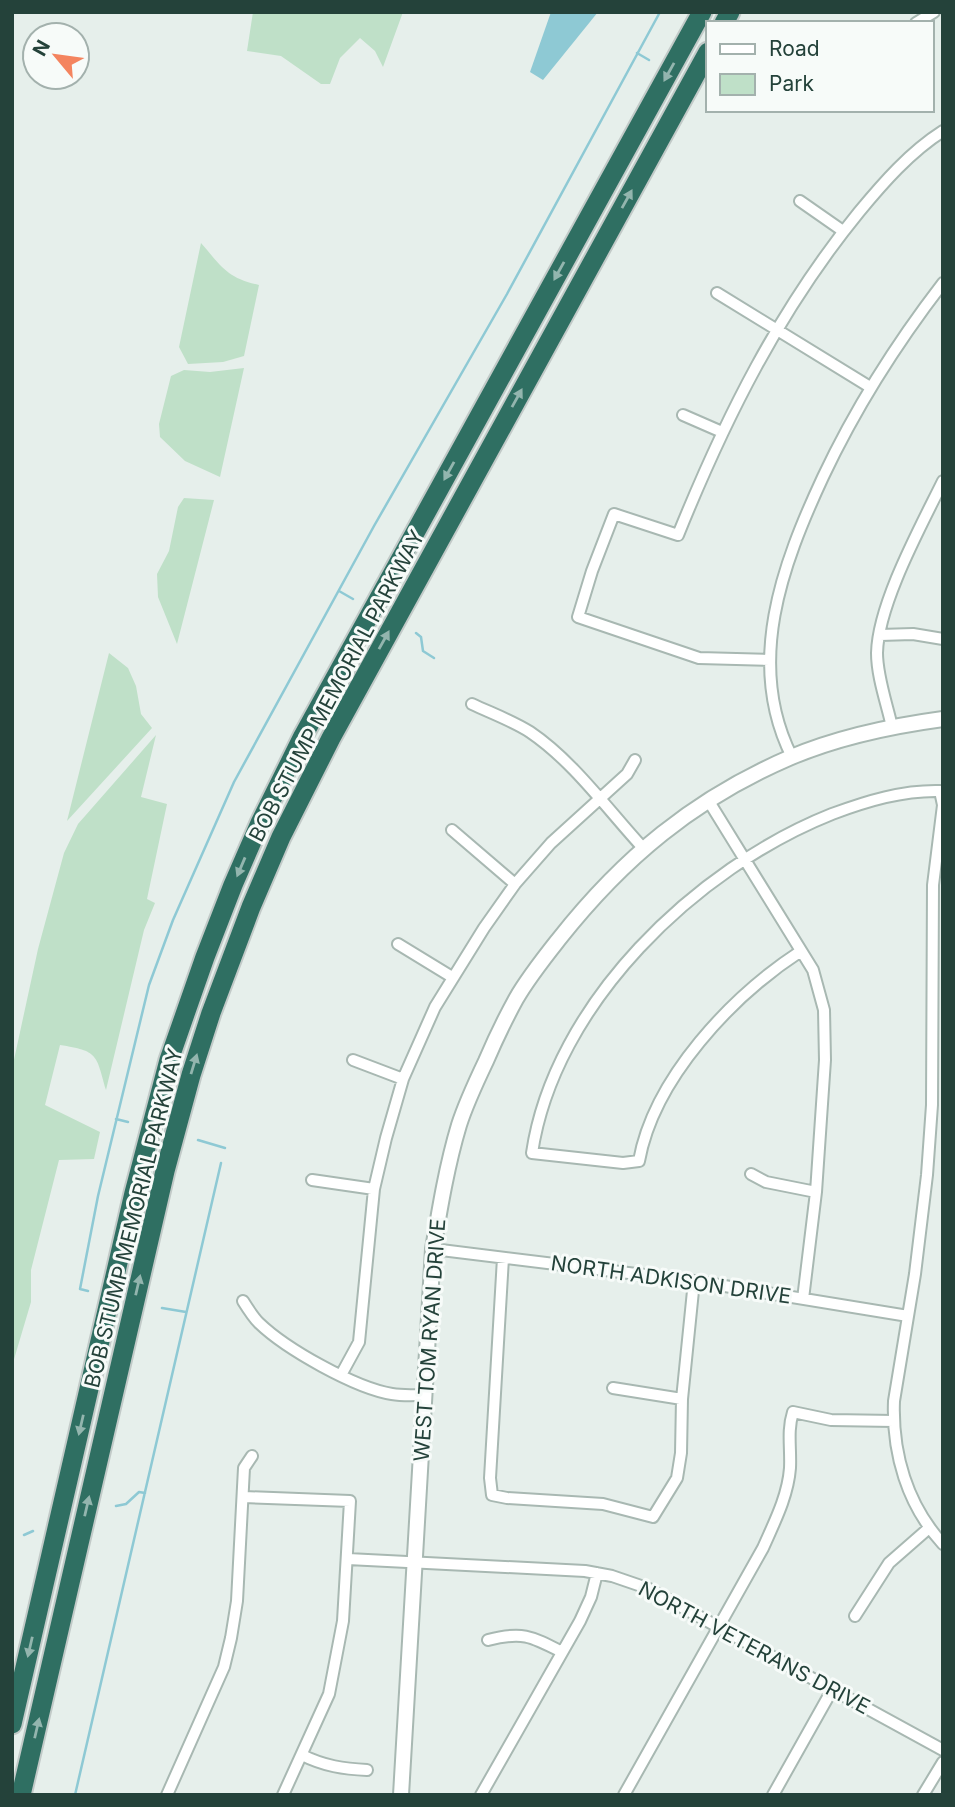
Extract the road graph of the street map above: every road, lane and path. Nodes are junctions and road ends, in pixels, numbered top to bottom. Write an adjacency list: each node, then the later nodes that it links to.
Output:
1 (702, 12): 59 (highway, BOB STUMP MEMORIAL PARKWAY, one-way to 59)
2 (706, 56): 64 (highway, BOB STUMP MEMORIAL PARKWAY, one-way to 2)
3 (943, 131): 5 (street)
4 (800, 201): 5 (street)
5 (843, 231): 8 (street)
6 (943, 283): 9 (street)
7 (717, 293): 8 (street)
8 (776, 330): 9 (street); 11 (street)
9 (870, 387): 15 (street)
10 (683, 415): 11 (street)
11 (722, 432): 15 (street)
12 (943, 481): 13 (street)
13 (880, 635): 14 (street); 18 (street)
14 (943, 639)
15 (769, 660): 19 (street)
16 (472, 704): 21 (street)
17 (943, 719): 18 (street, WEST TOM RYAN DRIVE)
18 (892, 727): 19 (street, WEST TOM RYAN DRIVE)
19 (792, 757): 22 (street, WEST TOM RYAN DRIVE)
20 (635, 760): 21 (street)
21 (598, 799): 24 (street); 26 (street)
22 (708, 800): 24 (street, WEST TOM RYAN DRIVE); 25 (street)
23 (452, 830): 26 (street)
24 (643, 848): 36 (street, WEST TOM RYAN DRIVE)
25 (744, 859): 28 (street); 28 (street); 41 (street)
26 (515, 884): 29 (street)
27 (398, 944): 29 (street)
28 (802, 951): 35 (street)
29 (452, 977): 31 (street)
30 (353, 1060): 31 (street)
31 (403, 1079): 34 (street)
32 (751, 1174): 35 (street)
33 (312, 1180): 34 (street)
34 (374, 1189): 42 (street)
35 (816, 1192): 39 (street)
36 (433, 1249): 37 (street, NORTH ADKISON DRIVE); 44 (street, WEST TOM RYAN DRIVE)
37 (503, 1258): 38 (street, NORTH ADKISON DRIVE); 45 (street)
38 (694, 1281): 39 (street, NORTH ADKISON DRIVE); 45 (street)
39 (803, 1299): 41 (street, NORTH ADKISON DRIVE)
40 (243, 1301): 42 (street)
41 (908, 1316): 46 (street)
42 (341, 1375): 44 (street)
43 (613, 1388): 45 (street)
44 (425, 1395): 52 (street, WEST TOM RYAN DRIVE)
45 (682, 1399)
46 (894, 1421): 49 (street); 55 (street)
47 (252, 1456): 48 (street)
48 (244, 1497): 51 (street); 65 (street)
49 (929, 1528): 50 (street); 54 (street)
50 (943, 1544)
51 (348, 1559): 52 (street, NORTH VETERANS DRIVE); 61 (street)
52 (416, 1561): 53 (street, NORTH VETERANS DRIVE); 67 (street, WEST TOM RYAN DRIVE)
53 (597, 1573): 55 (street, NORTH VETERANS DRIVE); 57 (street)
54 (855, 1616)
55 (718, 1628): 58 (street, NORTH VETERANS DRIVE); 69 (street)
56 (488, 1640): 57 (street)
57 (562, 1652): 68 (street)
58 (832, 1690): 60 (street, NORTH VETERANS DRIVE); 70 (street)
59 (12, 1724)
60 (943, 1750)
61 (302, 1755): 63 (street); 66 (street)
62 (943, 1762): 71 (street)
63 (368, 1770)
64 (21, 1795)
65 (167, 1795)
66 (283, 1795)
67 (401, 1795)
68 (481, 1795)
69 (624, 1795)
70 (773, 1795)
71 (923, 1795)

